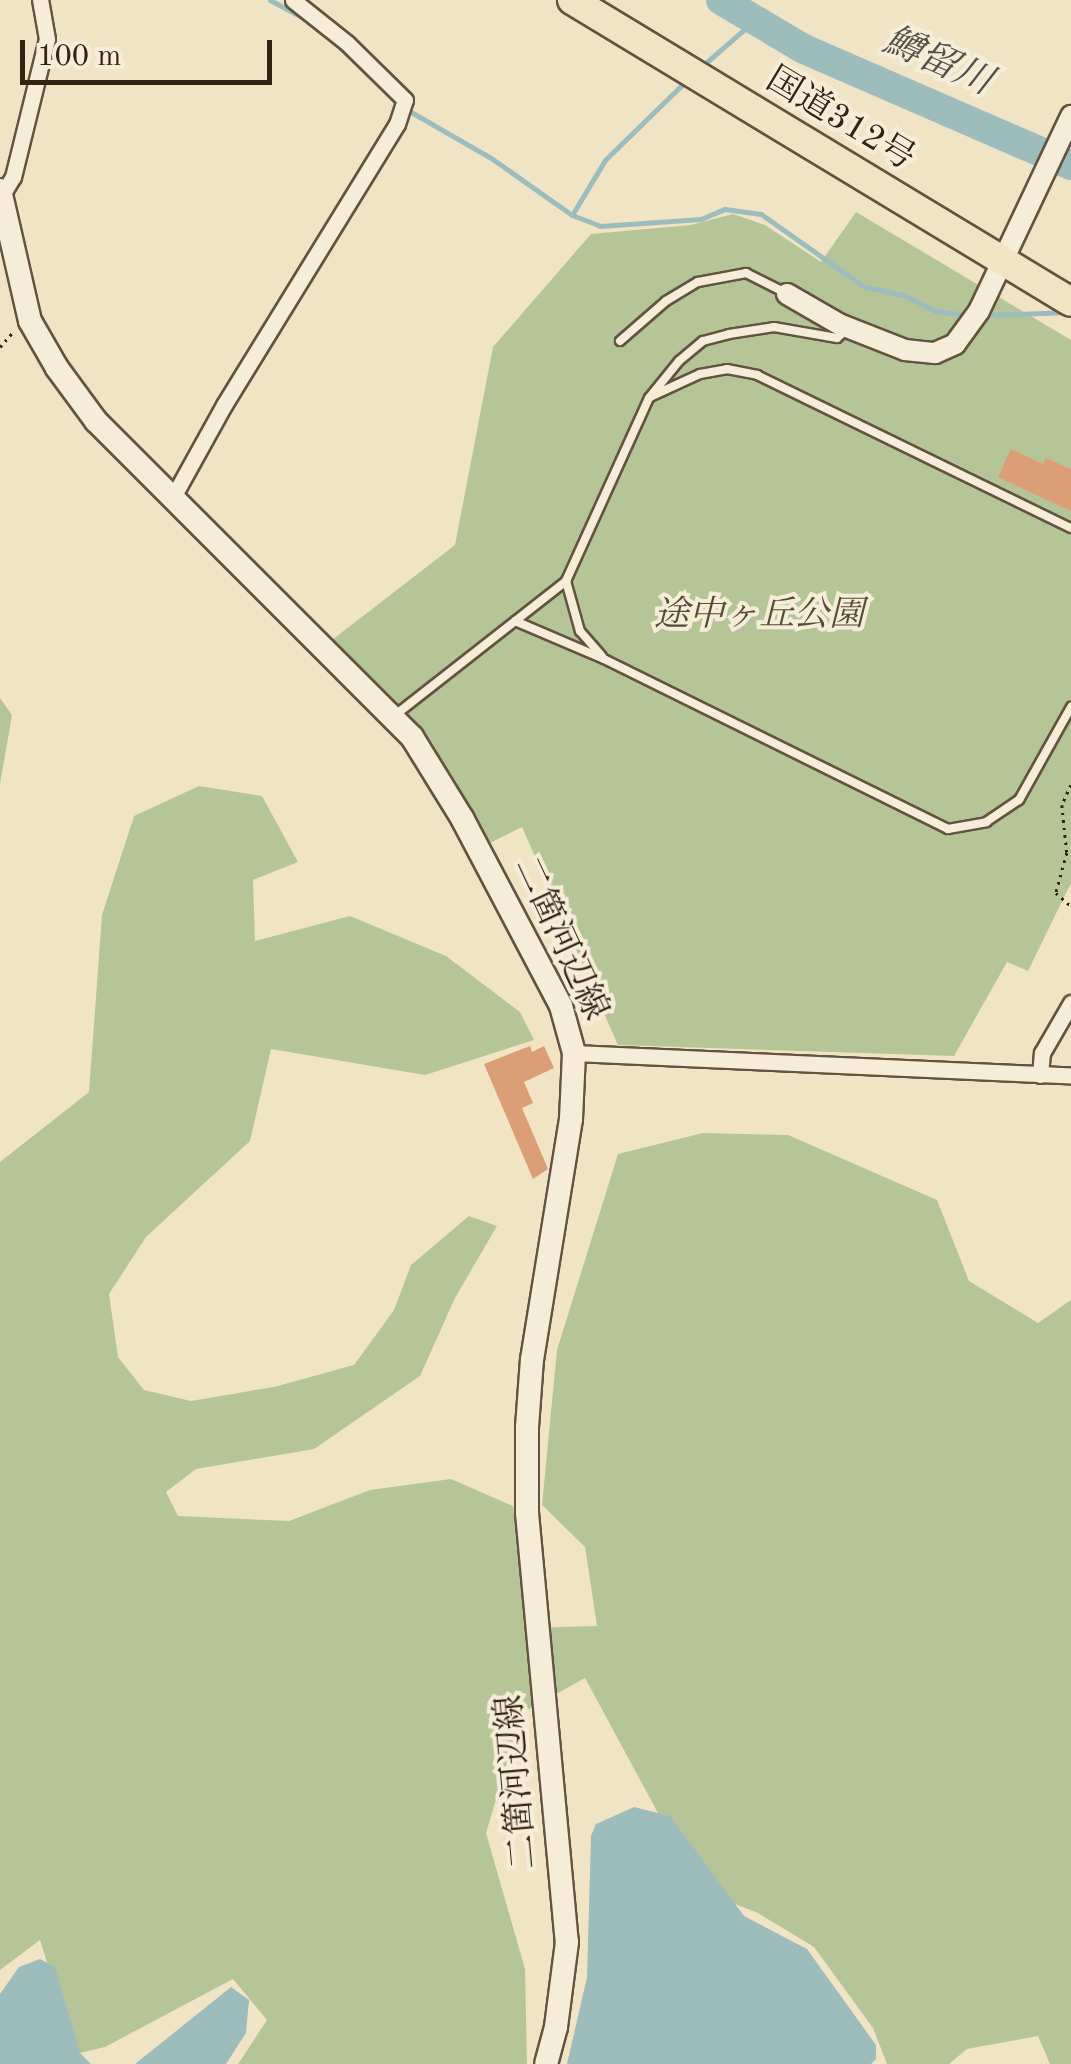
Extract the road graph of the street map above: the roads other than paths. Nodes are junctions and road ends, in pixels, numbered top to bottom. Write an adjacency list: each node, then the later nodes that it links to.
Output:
1 (40, 0): 5 (street)
2 (292, 0): 12 (street)
3 (572, 0): 6 (highway, 国道312号)
4 (1071, 116): 6 (street)
5 (1, 192): 12 (main road, 二箇河辺線)
6 (1003, 264): 8 (highway, 国道312号); 9 (street)
7 (788, 294): 9 (street); 10 (lane)
8 (1071, 302)
9 (848, 328): 11 (lane)
10 (620, 342)
11 (648, 398): 13 (lane); 14 (lane)
12 (173, 497): 18 (main road, 二箇河辺線)
13 (1071, 528)
14 (566, 581): 15 (lane); 16 (lane)
15 (514, 621): 16 (lane); 18 (lane)
16 (604, 659): 17 (lane)
17 (1071, 706)
18 (394, 716): 20 (main road, 二箇河辺線)
19 (1071, 1003): 21 (street)
20 (574, 1052): 21 (street); 23 (main road, 二箇河辺線)
21 (1040, 1075): 22 (street)
22 (1071, 1076)
23 (546, 2064)

